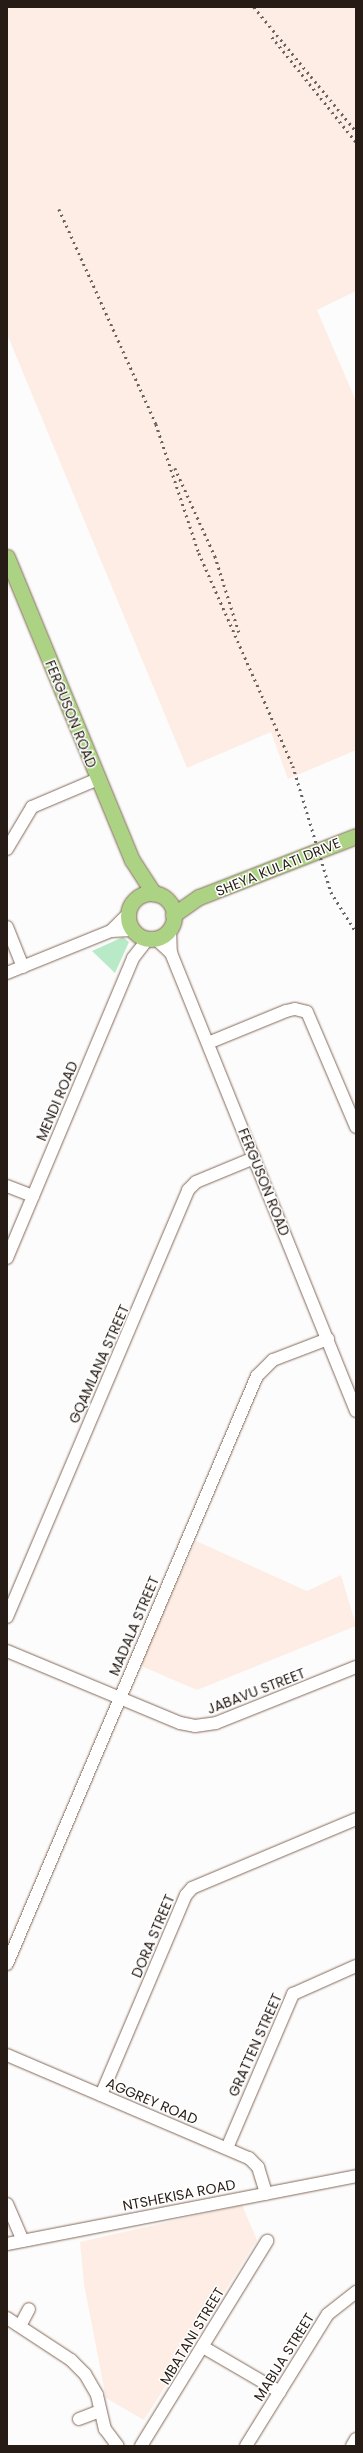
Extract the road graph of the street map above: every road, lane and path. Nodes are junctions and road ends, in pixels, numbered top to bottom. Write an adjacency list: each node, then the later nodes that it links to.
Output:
1 (7, 557): 2 (main road, FERGUSON ROAD)
2 (98, 779): 4 (street); 5 (main road, FERGUSON ROAD)
3 (356, 836): 8 (main road, SHEYA KULATI DRIVE)
4 (7, 849)
5 (136, 869): 6 (main road, FERGUSON ROAD); 7 (main road, FERGUSON ROAD)
6 (157, 895): 7 (main road); 8 (main road, SHEYA KULATI DRIVE); 10 (main road)
7 (136, 898): 9 (main road)
8 (199, 898): 10 (main road, SHEYA KULATI DRIVE)
9 (128, 914): 12 (main road); 13 (street)
10 (171, 922): 14 (main road); 15 (street, FERGUSON ROAD)
11 (7, 927): 17 (street)
12 (133, 931): 13 (street); 14 (main road); 16 (street, MENDI ROAD)
13 (111, 932): 17 (street)
14 (152, 939): 15 (street, FERGUSON ROAD); 16 (street, MENDI ROAD)
15 (171, 953): 19 (street, FERGUSON ROAD)
16 (134, 955): 23 (street, MENDI ROAD)
17 (23, 967): 18 (street)
18 (7, 973)
19 (208, 1043): 20 (street); 21 (street, FERGUSON ROAD)
20 (356, 1127)
21 (254, 1158): 25 (street, FERGUSON ROAD); 27 (street, GQAMLANA STREET)
22 (7, 1186): 23 (street)
23 (33, 1196): 24 (street, MENDI ROAD)
24 (7, 1258)
25 (328, 1339): 26 (street, FERGUSON ROAD); 30 (street, MADALA STREET)
26 (356, 1411)
27 (7, 1617)
28 (7, 1651): 30 (street, JABAVU STREET)
29 (356, 1667): 30 (street, JABAVU STREET)
30 (120, 1698): 32 (street, MADALA STREET)
31 (356, 1819): 35 (street, DORA STREET)
32 (7, 1964)
33 (356, 1966): 36 (street, GRATTEN STREET)
34 (7, 2055): 35 (street, AGGREY ROAD)
35 (102, 2095): 36 (street, AGGREY ROAD)
36 (227, 2148): 38 (street, AGGREY ROAD)
37 (356, 2176): 38 (street, NTSHEKISA ROAD)
38 (266, 2194): 40 (street, NTSHEKISA ROAD)
39 (7, 2204): 40 (street)
40 (23, 2241): 42 (street, NTSHEKISA ROAD)
41 (267, 2241): 47 (street, MBATANI STREET)
42 (7, 2244)
43 (356, 2292): 48 (street, MABIJA STREET)
44 (29, 2309): 46 (street)
45 (7, 2318): 46 (street)
46 (20, 2326): 49 (street)
47 (203, 2347): 48 (street); 53 (street, MBATANI STREET)
48 (280, 2392): 54 (street, MABIJA STREET)
49 (100, 2411): 50 (street); 52 (street)
50 (79, 2419)
51 (356, 2439): 55 (street)
52 (118, 2446)
53 (141, 2446)
54 (246, 2446)
55 (352, 2446)

